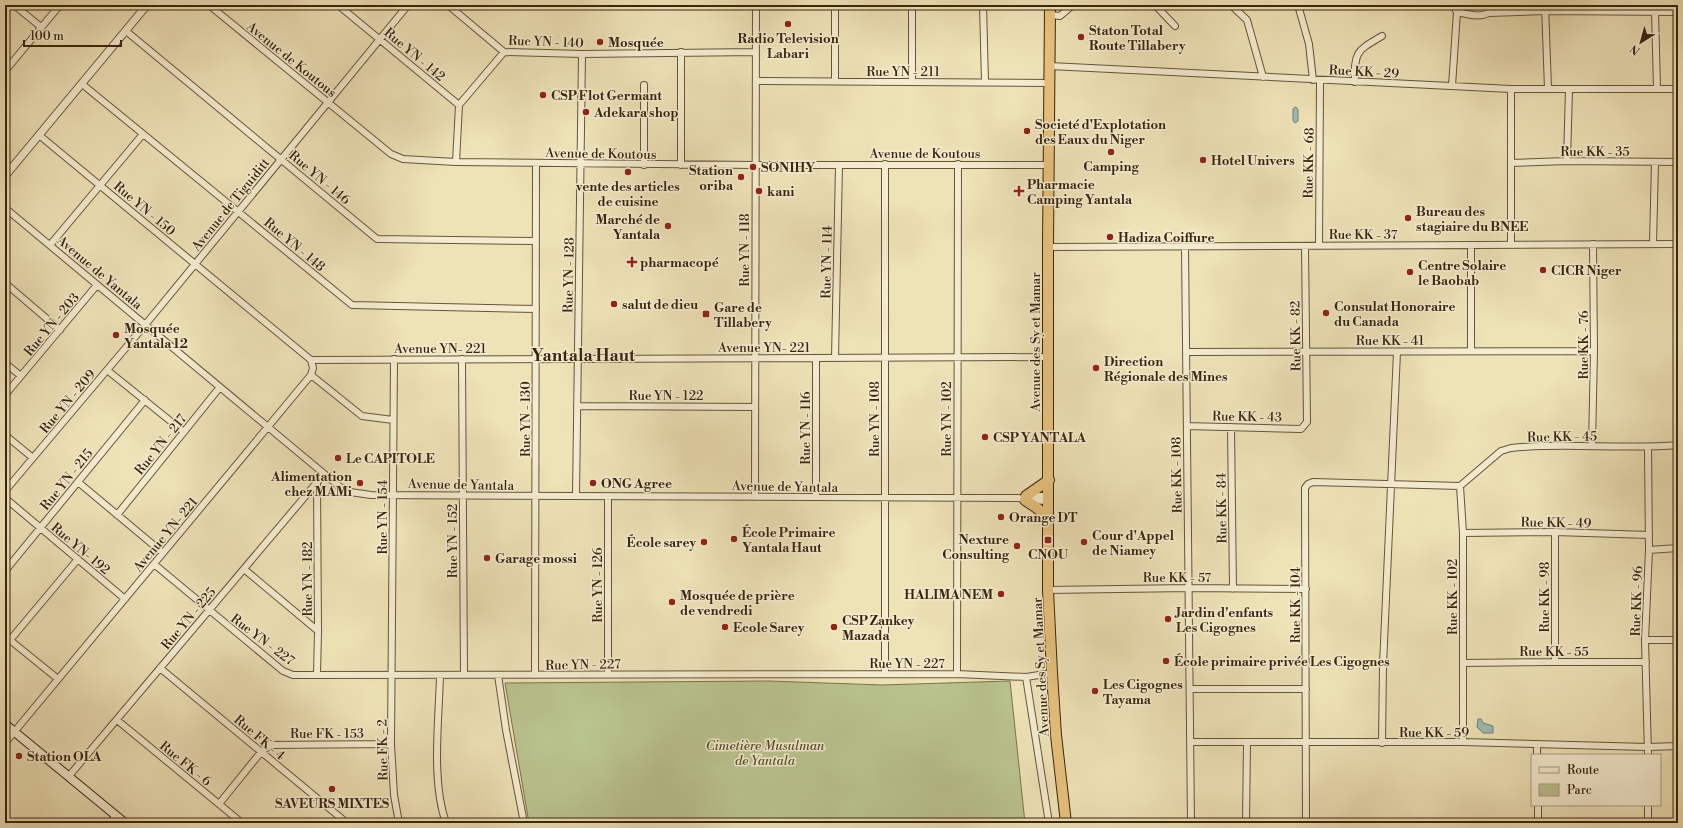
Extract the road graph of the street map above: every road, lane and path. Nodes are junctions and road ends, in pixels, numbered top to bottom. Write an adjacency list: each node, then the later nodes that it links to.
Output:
1 (14, 5): 25 (street)
2 (60, 5): 25 (street)
3 (148, 5): 26 (street)
4 (209, 5): 52 (street, Avenue de Koutous)
5 (338, 5): 28 (street, Rue YN - 142)
6 (408, 5): 28 (street, Avenue de Tiguiditt)
7 (448, 5): 29 (street, Rue YN - 140)
8 (756, 5): 31 (street, Rue YN - 118)
9 (835, 5): 39 (street)
10 (912, 5): 40 (street)
11 (983, 5): 41 (street)
12 (1073, 5): 20 (street)
13 (1155, 5): 24 (street)
14 (1231, 5): 35 (street)
15 (1298, 5): 36 (street)
16 (1452, 5): 21 (street)
17 (1491, 5): 23 (street)
18 (1545, 8): 19 (street); 23 (street); 48 (street)
19 (1657, 8): 22 (street); 50 (street)
20 (1050, 10): 33 (highway, Avenue des Sy et Mamar)
21 (1457, 12): 23 (street); 46 (street)
22 (1678, 12)
23 (1488, 13)
24 (1175, 26)
25 (41, 27): 34 (street)
26 (126, 31): 44 (street); 56 (street, Rue YN - 146)
27 (1382, 36): 42 (street)
28 (381, 39): 52 (street, Avenue de Tiguiditt); 53 (street, Rue YN - 142)
29 (504, 52): 32 (street, Rue YN - 140); 53 (street)
30 (681, 52): 31 (street, Rue YN - 140); 32 (street, Rue YN - 140); 67 (street)
31 (756, 52): 38 (street, Rue YN - 118)
32 (582, 54): 63 (street, Rue YN - 128)
33 (1050, 66): 35 (street, Rue KK - 29); 43 (highway, Avenue des Sy et Mamar)
34 (5, 70)
35 (1263, 77): 36 (street, Rue KK - 29)
36 (1313, 80): 37 (street, Rue KK - 29)
37 (1320, 80): 42 (street, Rue KK - 29); 83 (street, Rue KK - 68)
38 (756, 81): 39 (street, Rue YN - 211); 68 (street, Rue YN - 118)
39 (835, 81): 40 (street, Rue YN - 211)
40 (912, 82): 41 (street, Rue YN - 211)
41 (985, 82): 43 (street, Rue YN - 211)
42 (1355, 82): 46 (street, Rue KK - 29)
43 (1049, 83): 70 (highway, Avenue des Sy et Mamar)
44 (82, 84): 54 (street, Rue YN - 148); 55 (street)
45 (644, 85): 66 (street)
46 (1452, 86): 47 (street, Rue KK - 29)
47 (1512, 89): 48 (street, Rue KK - 29); 61 (street)
48 (1548, 89): 49 (street, Rue KK - 29)
49 (1569, 89): 50 (street, Rue KK - 29); 57 (street)
50 (1657, 89): 51 (street, Rue KK - 29)
51 (1678, 89)
52 (328, 103): 56 (street, Avenue de Tiguiditt); 58 (street, Avenue de Koutous)
53 (459, 105): 58 (street)
54 (143, 134): 72 (street); 74 (street, Rue YN - 148)
55 (39, 135): 71 (street); 72 (street, Rue YN - 150)
56 (282, 159): 74 (street, Avenue de Tiguiditt); 75 (street, Rue YN - 146)
57 (1567, 161): 59 (street, Rue KK - 35); 61 (street, Rue KK - 35)
58 (456, 162): 62 (street, Avenue de Koutous)
59 (1654, 162): 60 (street, Rue KK - 35); 77 (street)
60 (1678, 162)
61 (1511, 163): 81 (street)
62 (536, 164): 63 (street, Avenue de Koutous); 75 (street, Rue YN - 130)
63 (580, 164): 66 (street, Avenue de Koutous); 106 (street, Rue YN - 128)
64 (885, 164): 65 (street, Avenue de Koutous); 69 (street, Avenue de Koutous); 101 (street, Rue YN - 108)
65 (958, 164): 70 (street, Avenue de Koutous); 102 (street, Rue YN - 102)
66 (644, 165): 67 (street, Avenue de Koutous)
67 (681, 165): 68 (street, Avenue de Koutous)
68 (756, 165): 69 (street, Avenue de Koutous); 98 (street, Rue YN - 118)
69 (838, 165): 100 (street, Rue YN - 114)
70 (1048, 165): 84 (highway, Avenue des Sy et Mamar)
71 (5, 176)
72 (101, 186): 79 (street); 86 (street, Rue YN - 150)
73 (5, 208): 79 (street, Avenue de Yantala)
74 (239, 212): 86 (street, Avenue de Tiguiditt); 89 (street, Rue YN - 148)
75 (536, 241): 89 (street, Rue YN - 130)
76 (1593, 244): 77 (street, Rue KK - 37); 81 (street, Rue KK - 37); 93 (street, Rue KK - 76)
77 (1653, 244): 78 (street, Rue KK - 37)
78 (1678, 244)
79 (50, 245): 87 (street, Avenue de Yantala)
80 (1472, 245): 81 (street, Rue KK - 37); 83 (street, Rue KK - 37); 92 (street)
81 (1511, 245)
82 (1305, 246): 83 (street, Rue KK - 37); 85 (street, Rue KK - 37); 95 (street, Rue KK - 82)
83 (1319, 246)
84 (1048, 247): 85 (street, Rue KK - 37); 97 (highway, Avenue des Sy et Mamar)
85 (1185, 247): 94 (street, Rue KK - 108)
86 (195, 264): 90 (street, Avenue de Tiguiditt); 107 (street, Rue YN - 150)
87 (98, 285): 90 (street, Avenue de Yantala); 91 (street, Rue YN - 203)
88 (6, 286): 91 (street)
89 (536, 309): 105 (street, Rue YN - 130)
90 (145, 325): 109 (street, Rue YN - 209); 112 (street, Avenue de Yantala)
91 (60, 330): 111 (street, Rue YN - 203)
92 (1471, 350): 93 (street, Rue KK - 41); 96 (street, Rue KK - 41)
93 (1594, 351): 125 (street, Rue KK - 76)
94 (1186, 352): 95 (street, Rue KK - 41); 118 (street, Rue KK - 108)
95 (1306, 352): 96 (street, Rue KK - 41); 119 (street, Rue KK - 82)
96 (1397, 352): 132 (street)
97 (1048, 357): 102 (street, Avenue YN- 221); 129 (highway, Avenue des Sy et Mamar)
98 (755, 358): 99 (street, Avenue YN- 221); 106 (street, Avenue YN- 221); 116 (street, Rue YN - 118)
99 (816, 358): 100 (street, Avenue YN- 221); 141 (street, Rue YN - 116)
100 (835, 358): 101 (street, Avenue YN- 221)
101 (885, 358): 102 (street, Avenue YN- 221); 143 (street, Rue YN - 108)
102 (958, 358): 144 (street, Rue YN - 102)
103 (394, 359): 104 (street, Avenue YN- 221); 107 (street, Avenue YN- 221); 117 (street, Rue YN - 154)
104 (462, 359): 105 (street, Avenue YN- 221); 136 (street, Rue YN - 152)
105 (536, 359): 106 (street, Avenue YN- 221); 137 (street, Rue YN - 130)
106 (577, 359): 115 (street, Rue YN - 128)
107 (310, 360): 110 (street)
108 (5, 362): 111 (street)
109 (107, 370): 114 (street); 127 (street, Rue YN - 209)
110 (311, 375): 117 (street); 120 (street, Avenue YN- 221)
111 (21, 376): 113 (street, Rue YN - 203)
112 (220, 387): 120 (street, Avenue de Yantala); 122 (street, Rue YN - 217)
113 (5, 395)
114 (145, 400): 122 (street); 130 (street, Rue YN - 215)
115 (577, 406): 116 (street, Rue YN - 122); 138 (street, Rue YN - 128)
116 (755, 407): 140 (street, Rue YN - 118)
117 (393, 420): 135 (street, Rue YN - 154)
118 (1187, 426): 121 (street, Rue KK - 43); 160 (street, Rue KK - 108)
119 (1305, 426): 121 (street, Rue KK - 43)
120 (268, 427): 128 (street, Avenue de Yantala); 155 (street, Avenue YN- 221)
121 (1232, 427): 161 (street, Rue KK - 84)
122 (184, 432): 147 (street, Rue YN - 217)
123 (5, 434): 127 (street)
124 (1678, 445): 126 (street, Rue KK - 45)
125 (1592, 446): 126 (street, Rue KK - 45); 133 (street, Rue KK - 45)
126 (1648, 448): 152 (street, Rue KK - 96)
127 (33, 458): 134 (street, Rue YN - 209)
128 (324, 474): 131 (street, Rue YN - 225); 135 (street, Avenue de Yantala)
129 (1049, 480): 145 (highway); 146 (highway, Avenue des Sy et Mamar)
130 (78, 482): 147 (street); 149 (street, Rue YN - 215)
131 (317, 483): 158 (street, Rue YN - 225); 166 (street, Rue YN - 182)
132 (1390, 485): 133 (street); 162 (street, Rue KK - 104); 196 (street)
133 (1460, 486): 151 (street, Rue KK - 102)
134 (5, 491)
135 (394, 495): 136 (street, Avenue de Yantala); 179 (street, Rue YN - 154)
136 (463, 495): 137 (street, Avenue de Yantala); 181 (street, Rue YN - 152)
137 (536, 496): 138 (street, Avenue de Yantala); 183 (street, Rue YN - 130)
138 (576, 496): 139 (street, Avenue de Yantala)
139 (608, 496): 140 (street, Avenue de Yantala); 175 (street, Rue YN - 126)
140 (755, 496): 141 (street, Avenue de Yantala)
141 (816, 497): 143 (street, Avenue de Yantala)
142 (5, 498): 149 (street, Rue YN- 192)
143 (884, 498): 144 (street, Avenue de Yantala); 176 (street, Rue YN - 108)
144 (957, 498): 145 (street, Avenue de Yantala); 177 (street, Rue YN - 102)
145 (1023, 498): 146 (street, Avenue de Yantala); 148 (highway)
146 (1048, 499): 148 (highway, Avenue des Sy et Mamar)
147 (117, 514): 155 (street)
148 (1048, 518): 163 (highway, Avenue des Sy et Mamar)
149 (40, 528): 156 (street, Rue YN- 192); 159 (street, Rue YN - 215)
150 (1555, 532): 151 (street, Rue KK - 49); 152 (street, Rue KK - 49); 170 (street, Rue KK - 98)
151 (1463, 533): 172 (street, Rue KK - 102)
152 (1649, 535): 154 (street, Rue KK - 96)
153 (1678, 548): 154 (street)
154 (1649, 550): 168 (street, Rue KK - 96)
155 (163, 553): 157 (street, Avenue YN- 221)
156 (78, 559): 164 (street, Rue YN- 192); 167 (street)
157 (154, 564): 164 (street, Avenue YN- 221); 165 (street, Rue YN - 227)
158 (244, 569): 165 (street, Rue YN - 225); 166 (street)
159 (5, 571)
160 (1189, 588): 161 (street, Rue KK - 57); 163 (street, Rue KK - 57); 186 (street, Rue KK - 108)
161 (1233, 589): 162 (street, Rue KK - 57)
162 (1306, 589): 187 (street, Rue KK - 104)
163 (1048, 590): 174 (highway, Avenue des Sy et Mamar)
164 (125, 599): 185 (street, Avenue YN- 221)
165 (208, 611): 173 (street, Rue YN - 225); 178 (street, Rue YN - 227)
166 (318, 631): 178 (street, Rue YN - 182)
167 (8, 638): 185 (street)
168 (1645, 640): 169 (street); 171 (street, Rue KK - 96)
169 (1678, 640)
170 (1555, 662): 171 (street, Rue KK - 55); 172 (street, Rue KK - 55)
171 (1646, 662): 200 (street, Rue KK - 96)
172 (1463, 663): 194 (street, Rue KK - 102)
173 (160, 668): 188 (street, Rue YN - 225); 201 (street, Rue FK - 4)
174 (1052, 673): 184 (street, Rue YN - 227); 218 (highway, Avenue des Sy et Mamar)
175 (608, 674): 176 (street, Rue YN - 227); 183 (street, Rue YN - 227)
176 (885, 674): 177 (street, Rue YN - 227)
177 (957, 674): 184 (street, Rue YN - 227)
178 (317, 675): 179 (street, Rue YN - 227)
179 (393, 675): 180 (street, Rue YN - 227); 197 (street, Rue FK - 2)
180 (440, 675): 181 (street, Rue YN - 227); 215 (street)
181 (464, 675): 182 (street, Rue YN - 227)
182 (498, 675): 183 (street, Rue YN - 227); 216 (street)
183 (535, 675)
184 (1026, 677): 217 (street)
185 (58, 680): 190 (street, Avenue YN- 221)
186 (1190, 689): 187 (street); 191 (street, Rue KK - 108)
187 (1306, 689): 193 (street, Rue KK - 104)
188 (116, 720): 204 (street, Rue YN - 225); 205 (street, Rue FK - 6)
189 (5, 724): 190 (main road)
190 (14, 732): 195 (street, Avenue YN- 221); 204 (main road)
191 (1190, 742): 192 (street, Rue KK - 59); 219 (street, Rue KK - 108)
192 (1247, 742): 193 (street, Rue KK - 59); 220 (street)
193 (1306, 742): 196 (street, Rue KK - 59); 221 (street, Rue KK - 104)
194 (1463, 742): 196 (street, Rue KK - 59); 198 (street, Rue KK - 59)
195 (5, 743)
196 (1382, 743)
197 (391, 744): 201 (street, Rue FK - 153); 209 (street, Rue FK - 2)
198 (1537, 744): 200 (street, Rue KK - 59); 202 (street)
199 (1678, 746): 200 (street, Rue KK - 59)
200 (1648, 747): 203 (street, Rue KK - 96)
201 (261, 752): 205 (street, Rue FK - 153); 213 (street, Rue FK - 4)
202 (1537, 754)
203 (1648, 754)
204 (69, 776): 208 (main road)
205 (219, 804): 212 (street, Rue FK - 6)
206 (1538, 806): 222 (street)
207 (1648, 806): 223 (street)
208 (116, 815): 210 (street); 211 (main road)
209 (398, 820): 214 (street)
210 (110, 823)
211 (126, 823)
212 (242, 823)
213 (347, 823)
214 (393, 823)
215 (446, 823)
216 (524, 823)
217 (1049, 823)
218 (1066, 823)
219 (1191, 823)
220 (1246, 823)
221 (1306, 823)
222 (1538, 823)
223 (1648, 823)

